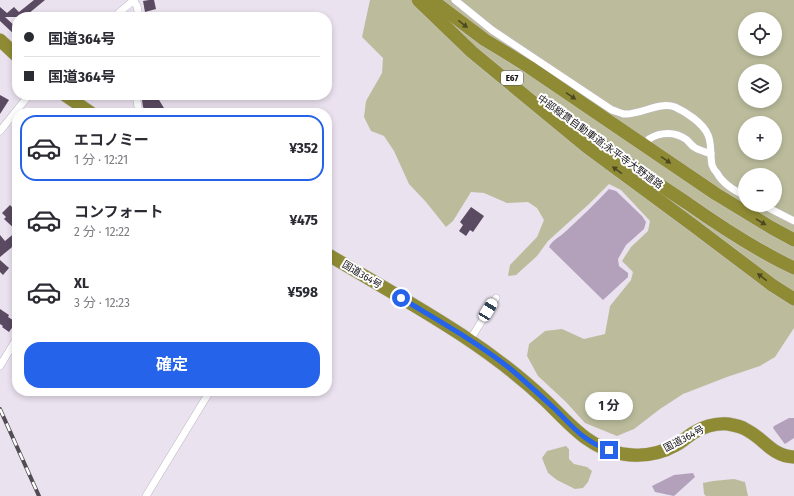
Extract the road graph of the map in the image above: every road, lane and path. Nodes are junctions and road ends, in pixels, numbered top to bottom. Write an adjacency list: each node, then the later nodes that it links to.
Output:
1 (134, 0): 5 (street); 6 (street)
2 (418, 0): 17 (highway, 中部縦貫自動車道;永平寺大野道路 / E67)
3 (432, 0): 21 (highway, one-way to 21)
4 (455, 0): 16 (street)
5 (120, 12)
6 (138, 12)
7 (0, 40): 8 (highway)
8 (12, 51)
9 (25, 100): 11 (street)
10 (72, 100): 12 (highway)
11 (19, 108)
12 (83, 108)
13 (12, 116): 14 (street)
14 (0, 131)
15 (649, 139): 16 (street)
16 (711, 154): 18 (street)
17 (606, 155): 23 (highway, 中部縦貫自動車道;永平寺大野道路 / E67); 25 (highway, one-way to 17)
18 (738, 192)
19 (777, 212): 20 (street)
20 (794, 221)
21 (794, 240)
22 (332, 257): 26 (highway, 国道364号)
23 (794, 268)
24 (496, 298): 26 (street)
25 (794, 299)
26 (470, 340): 30 (highway, 国道364号)
27 (12, 346): 28 (street)
28 (0, 366)
29 (207, 396): 31 (street)
30 (789, 456)
31 (146, 496)

